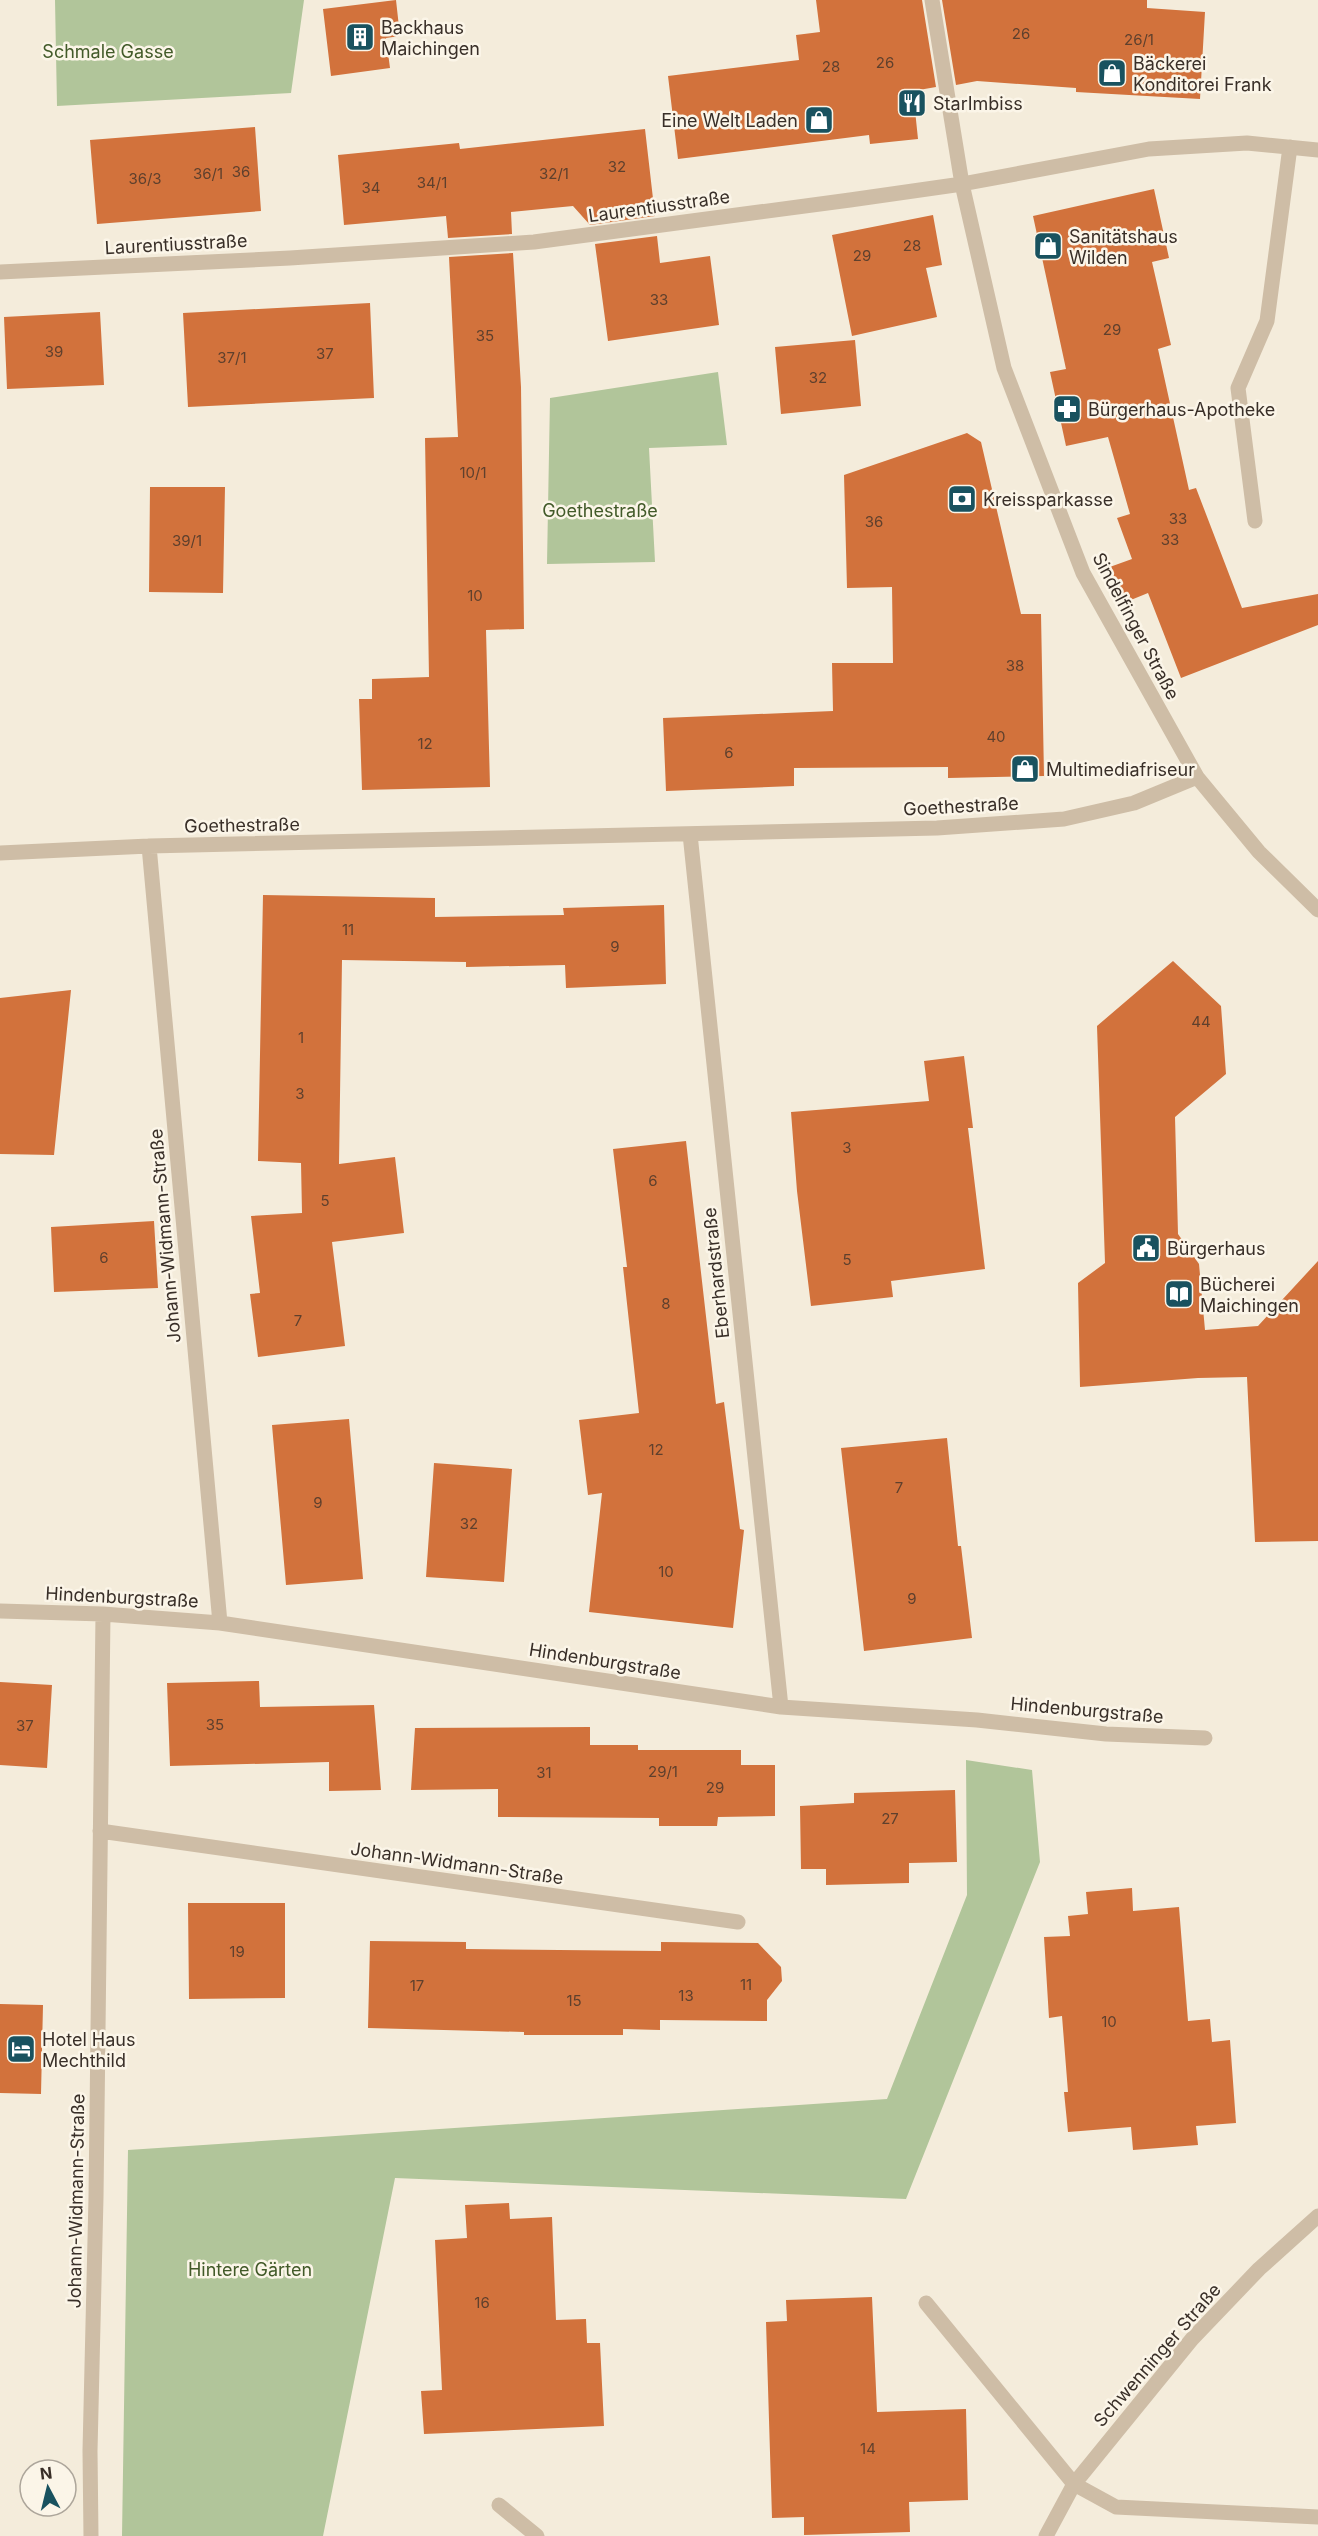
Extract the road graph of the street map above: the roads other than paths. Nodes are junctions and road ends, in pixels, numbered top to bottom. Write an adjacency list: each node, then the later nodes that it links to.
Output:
1 (932, 0): 4 (street, Sindelfinger Straße)
2 (1290, 147): 3 (street, Laurentiusstraße); 4 (street, Laurentiusstraße); 6 (street)
3 (1318, 150)
4 (962, 183): 5 (street, Laurentiusstraße); 7 (street, Sindelfinger Straße)
5 (0, 272)
6 (1255, 521)
7 (1197, 777): 8 (street, Goethestraße); 11 (street, Sindelfinger Straße)
8 (690, 834): 9 (street, Goethestraße); 15 (street, Eberhardstraße)
9 (149, 846): 10 (street, Goethestraße); 14 (street, Johann-Widmann-Straße)
10 (0, 853)
11 (1318, 910)
12 (0, 1611): 13 (street, Hindenburgstraße)
13 (103, 1614): 14 (street, Hindenburgstraße); 17 (street, Johann-Widmann-Straße)
14 (220, 1623): 15 (street, Hindenburgstraße)
15 (781, 1707): 16 (street, Hindenburgstraße)
16 (1205, 1738)
17 (100, 1832): 18 (street, Johann-Widmann-Straße); 24 (street, Johann-Widmann-Straße)
18 (738, 1922)
19 (1318, 2216): 21 (street, Schwenninger Straße)
20 (926, 2302): 21 (street)
21 (1074, 2484): 23 (street); 26 (street, Schwenninger Straße)
22 (499, 2505): 25 (street)
23 (1318, 2517)
24 (91, 2536)
25 (537, 2536)
26 (1046, 2536)

